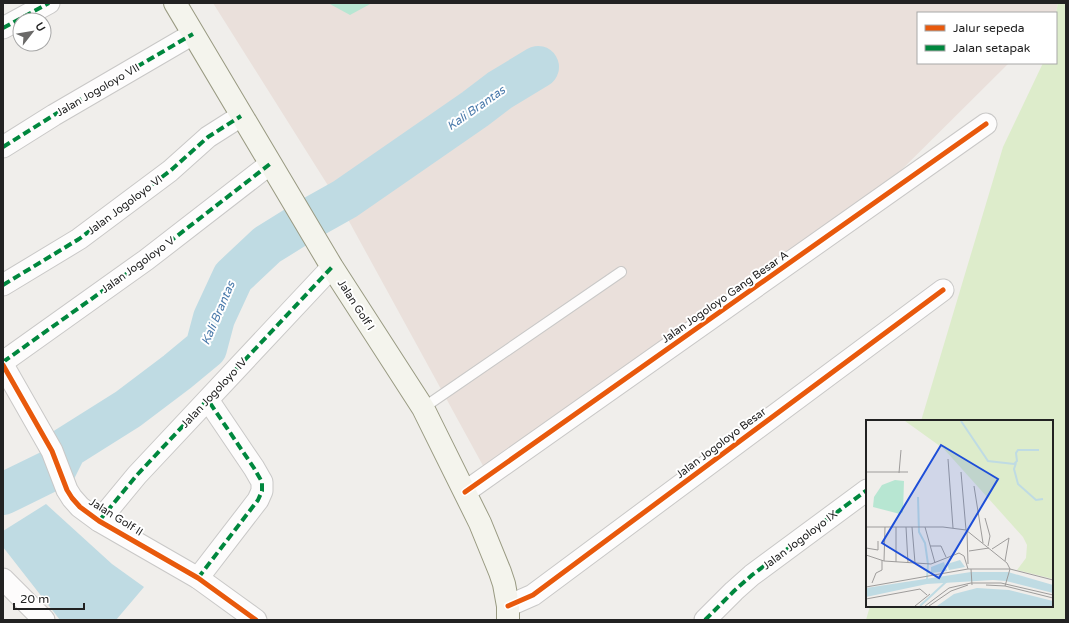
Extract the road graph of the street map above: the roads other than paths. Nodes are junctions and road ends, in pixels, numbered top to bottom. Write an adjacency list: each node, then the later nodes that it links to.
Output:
1 (50, 3): 3 (street)
2 (175, 3): 4 (main road, Jalan Golf I)
3 (3, 28)
4 (193, 34): 5 (main road, Jalan Golf I); 7 (street, Jalan Jogoloyo VII)
5 (241, 116): 8 (main road, Jalan Golf I); 11 (street, Jalan Jogoloyo VI)
6 (986, 124): 17 (street, Jalan Jogoloyo Gang Besar A)
7 (3, 147)
8 (270, 164): 9 (main road, Jalan Golf I); 13 (street, Jalan Jogoloyo V)
9 (332, 267): 15 (street, Jalan Jogoloyo IV); 16 (main road, Jalan Golf I)
10 (621, 272): 16 (lane)
11 (3, 285)
12 (943, 290): 22 (street, Jalan Jogoloyo Besar)
13 (3, 362)
14 (3, 365): 19 (street, Jalan Golf II)
15 (208, 400): 19 (street, Jalan Jogoloyo IV); 21 (street)
16 (424, 408): 17 (main road, Jalan Golf I)
17 (470, 489): 22 (main road, Jalan Golf I)
18 (866, 491): 25 (street, Jalan Jogoloyo IX)
19 (99, 521): 21 (street, Jalan Golf II)
20 (3, 578): 23 (street)
21 (198, 578): 24 (street, Jalan Golf II)
22 (508, 613)
23 (44, 620)
24 (256, 620)
25 (705, 620)

